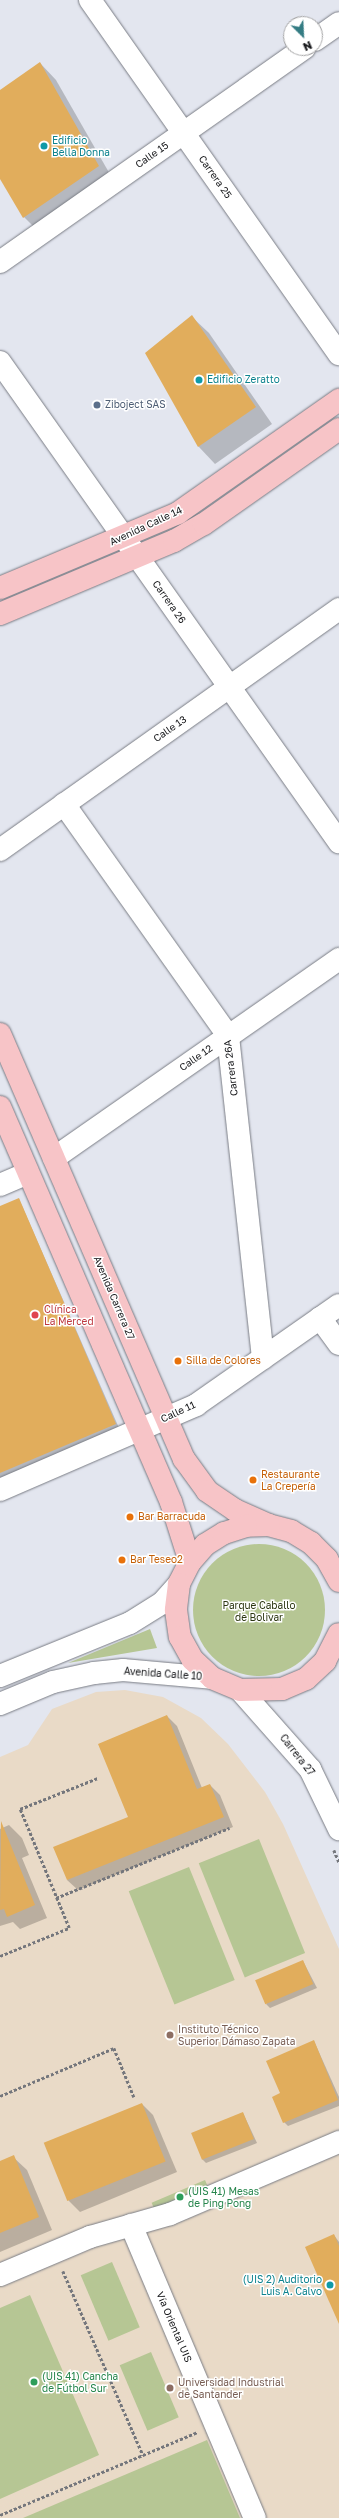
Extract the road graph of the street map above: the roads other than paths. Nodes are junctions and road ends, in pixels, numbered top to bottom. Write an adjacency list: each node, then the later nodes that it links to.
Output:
1 (90, 0): 5 (street, Carrera 25)
2 (339, 24): 3 (street)
3 (323, 35)
4 (293, 56): 5 (street, Calle 15)
5 (184, 133): 6 (street, Calle 15); 7 (street, Carrera 25)
6 (0, 262)
7 (339, 354)
8 (0, 362): 11 (street, Carrera 26)
9 (339, 400): 11 (main road, Avenida Calle 14)
10 (339, 429): 12 (main road)
11 (123, 537): 12 (street, Carrera 26); 13 (main road, Avenida Calle 14)
12 (137, 557): 15 (main road); 16 (street, Carrera 26)
13 (0, 588)
14 (339, 609): 16 (street, Calle 13)
15 (0, 614)
16 (229, 687): 17 (street, Calle 13); 18 (street, Carrera 26)
17 (64, 804): 19 (street, Calle 13); 22 (street, Carrera 26A)
18 (339, 842)
19 (0, 850)
20 (339, 959): 22 (street, Calle 12)
21 (0, 1034): 24 (main road, Avenida Carrera 27)
22 (228, 1036): 24 (street, Calle 12); 30 (street, Carrera 26A)
23 (0, 1107): 25 (main road)
24 (54, 1158): 31 (main road, Avenida Carrera 27)
25 (28, 1173): 26 (street); 32 (main road)
26 (0, 1185)
27 (339, 1305): 28 (street, Calle 11)
28 (320, 1318): 29 (street); 30 (street, Calle 11)
29 (339, 1344)
30 (263, 1358): 31 (street, Calle 11)
31 (166, 1418): 32 (street, Calle 11); 34 (main road, Avenida Carrera 27)
32 (140, 1430): 33 (street, Calle 11); 35 (main road)
33 (0, 1490)
34 (269, 1525): 35 (main road); 36 (main road)
35 (190, 1562): 37 (main road)
36 (339, 1581)
37 (179, 1584): 39 (street); 40 (main road)
38 (339, 1634): 41 (main road)
39 (0, 1676)
40 (212, 1678): 41 (main road); 42 (street, Avenida Calle 10)
41 (240, 1690): 43 (street, Carrera 27)
42 (0, 1704)
43 (339, 1829)
44 (339, 2142): 45 (street)
45 (131, 2225): 46 (street); 47 (street, Vía Oriental UIS)
46 (0, 2275)
47 (255, 2518)

